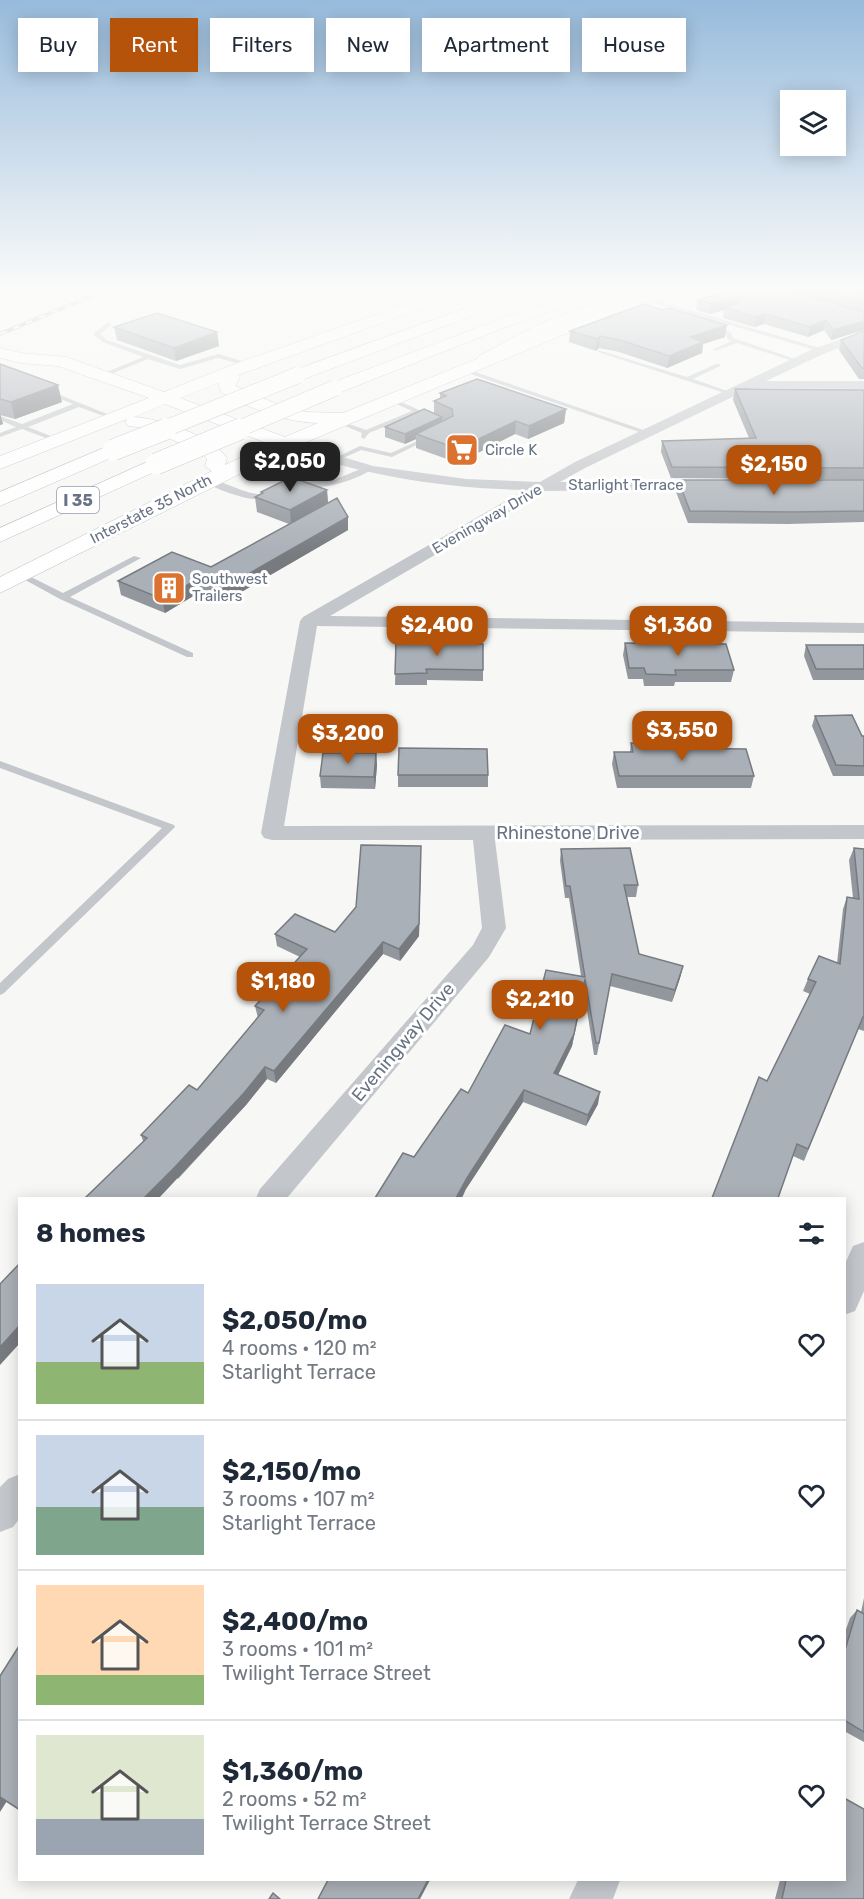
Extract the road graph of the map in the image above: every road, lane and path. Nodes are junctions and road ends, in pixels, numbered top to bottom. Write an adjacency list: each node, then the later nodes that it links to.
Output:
1 (116, 380): 14 (main road)
2 (212, 380): 14 (main road)
3 (228, 380): 18 (main road)
4 (287, 380): 40 (main road, I 35, bridge)
5 (356, 380): 41 (main road, I 35, bridge)
6 (441, 380): 15 (main road, Interstate 35 North)
7 (492, 380): 27 (lane)
8 (690, 380): 13 (lane)
9 (758, 380): 10 (street, Eveningway Drive)
10 (747, 385): 11 (street); 13 (street, Eveningway Drive)
11 (864, 385)
12 (39, 388): 16 (lane)
13 (730, 393): 27 (street, Eveningway Drive)
14 (166, 398): 20 (main road); 30 (main road)
15 (392, 400): 17 (lane); 18 (main road, Interstate 35 North)
16 (80, 404): 20 (lane); 24 (lane)
17 (418, 411): 22 (lane); 25 (lane)
18 (360, 413): 21 (main road, Interstate 35 North)
19 (0, 418): 24 (lane)
20 (114, 418): 23 (main road)
21 (338, 422): 25 (lane); 30 (main road, Interstate 35 North)
22 (443, 422)
23 (92, 426): 29 (main road); 35 (main road)
24 (21, 427): 28 (lane); 29 (lane)
25 (366, 432): 31 (lane)
26 (438, 433): 31 (lane)
27 (647, 433): 36 (street, Eveningway Drive)
28 (0, 435)
29 (56, 440): 33 (main road)
30 (285, 444): 32 (street, Starlight Terrace); 35 (main road, Interstate 35 North)
31 (360, 448): 32 (lane)
32 (335, 460): 34 (street, Starlight Terrace)
33 (0, 464)
34 (368, 469): 36 (street, Starlight Terrace); 38 (lane)
35 (208, 480): 39 (lane); 43 (main road, Interstate 35 North)
36 (544, 485): 37 (street, Starlight Terrace); 46 (street, Eveningway Drive)
37 (722, 486)
38 (286, 488)
39 (272, 495)
40 (0, 500)
41 (0, 536)
42 (136, 558): 45 (lane)
43 (22, 576): 44 (main road, Interstate 35 North); 45 (lane)
44 (0, 586)
45 (63, 597): 48 (lane)
46 (309, 621): 47 (street); 51 (street, Rhinestone Drive)
47 (864, 628)
48 (189, 655)
49 (0, 764): 52 (lane)
50 (864, 832): 51 (street, Rhinestone Drive)
51 (483, 834): 53 (street, Eveningway Drive)
52 (0, 990)
53 (271, 1197)
54 (864, 1256): 55 (street)
55 (846, 1296)
56 (18, 1493): 57 (street)
57 (0, 1514)
58 (599, 1881): 59 (street)
59 (591, 1899)

